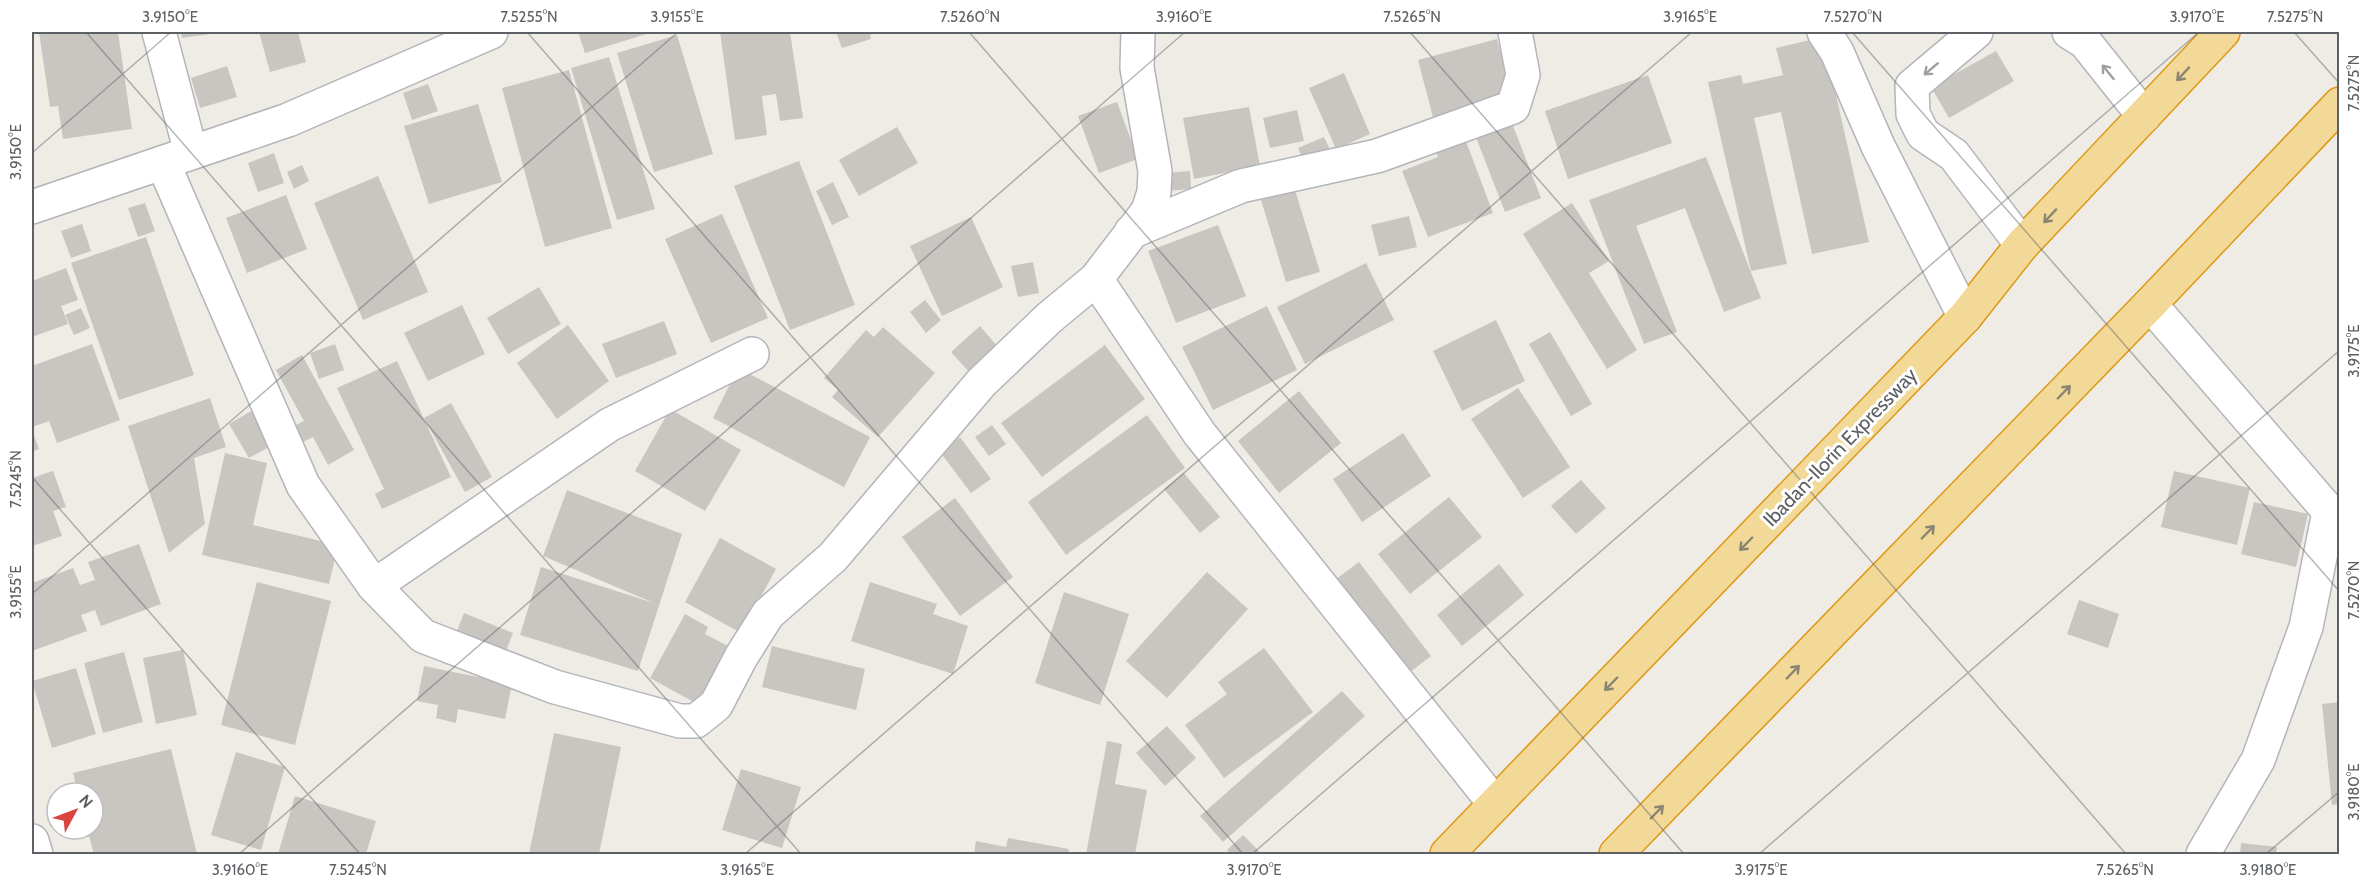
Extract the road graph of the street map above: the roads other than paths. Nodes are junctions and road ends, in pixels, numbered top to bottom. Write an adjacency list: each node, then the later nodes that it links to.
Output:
1 (159, 32): 11 (street)
2 (490, 32): 11 (street)
3 (1137, 32): 13 (street)
4 (1515, 32): 13 (street)
5 (1824, 32): 17 (street)
6 (1976, 32): 14 (street, one-way to 14)
7 (2069, 32): 10 (street, one-way to 7)
8 (2223, 32): 10 (highway, Ibadan-Ilorin Expressway, one-way to 10)
9 (2340, 104): 16 (highway)
10 (2144, 116): 14 (highway, Ibadan-Ilorin Expressway, one-way to 14)
11 (177, 158): 12 (street); 20 (street)
12 (32, 207)
13 (1131, 232): 15 (street)
14 (2022, 245): 17 (highway, Ibadan-Ilorin Expressway)
15 (1096, 279): 20 (street); 21 (street)
16 (2150, 304): 19 (street); 25 (highway, one-way to 16)
17 (1965, 317): 21 (highway, Ibadan-Ilorin Expressway, one-way to 21)
18 (752, 354): 20 (street)
19 (2334, 518): 26 (street)
20 (374, 586)
21 (1495, 804): 24 (highway, Ibadan-Ilorin Expressway)
22 (32, 841): 23 (street)
23 (36, 855)
24 (1447, 855)
25 (1616, 855)
26 (2203, 855)

